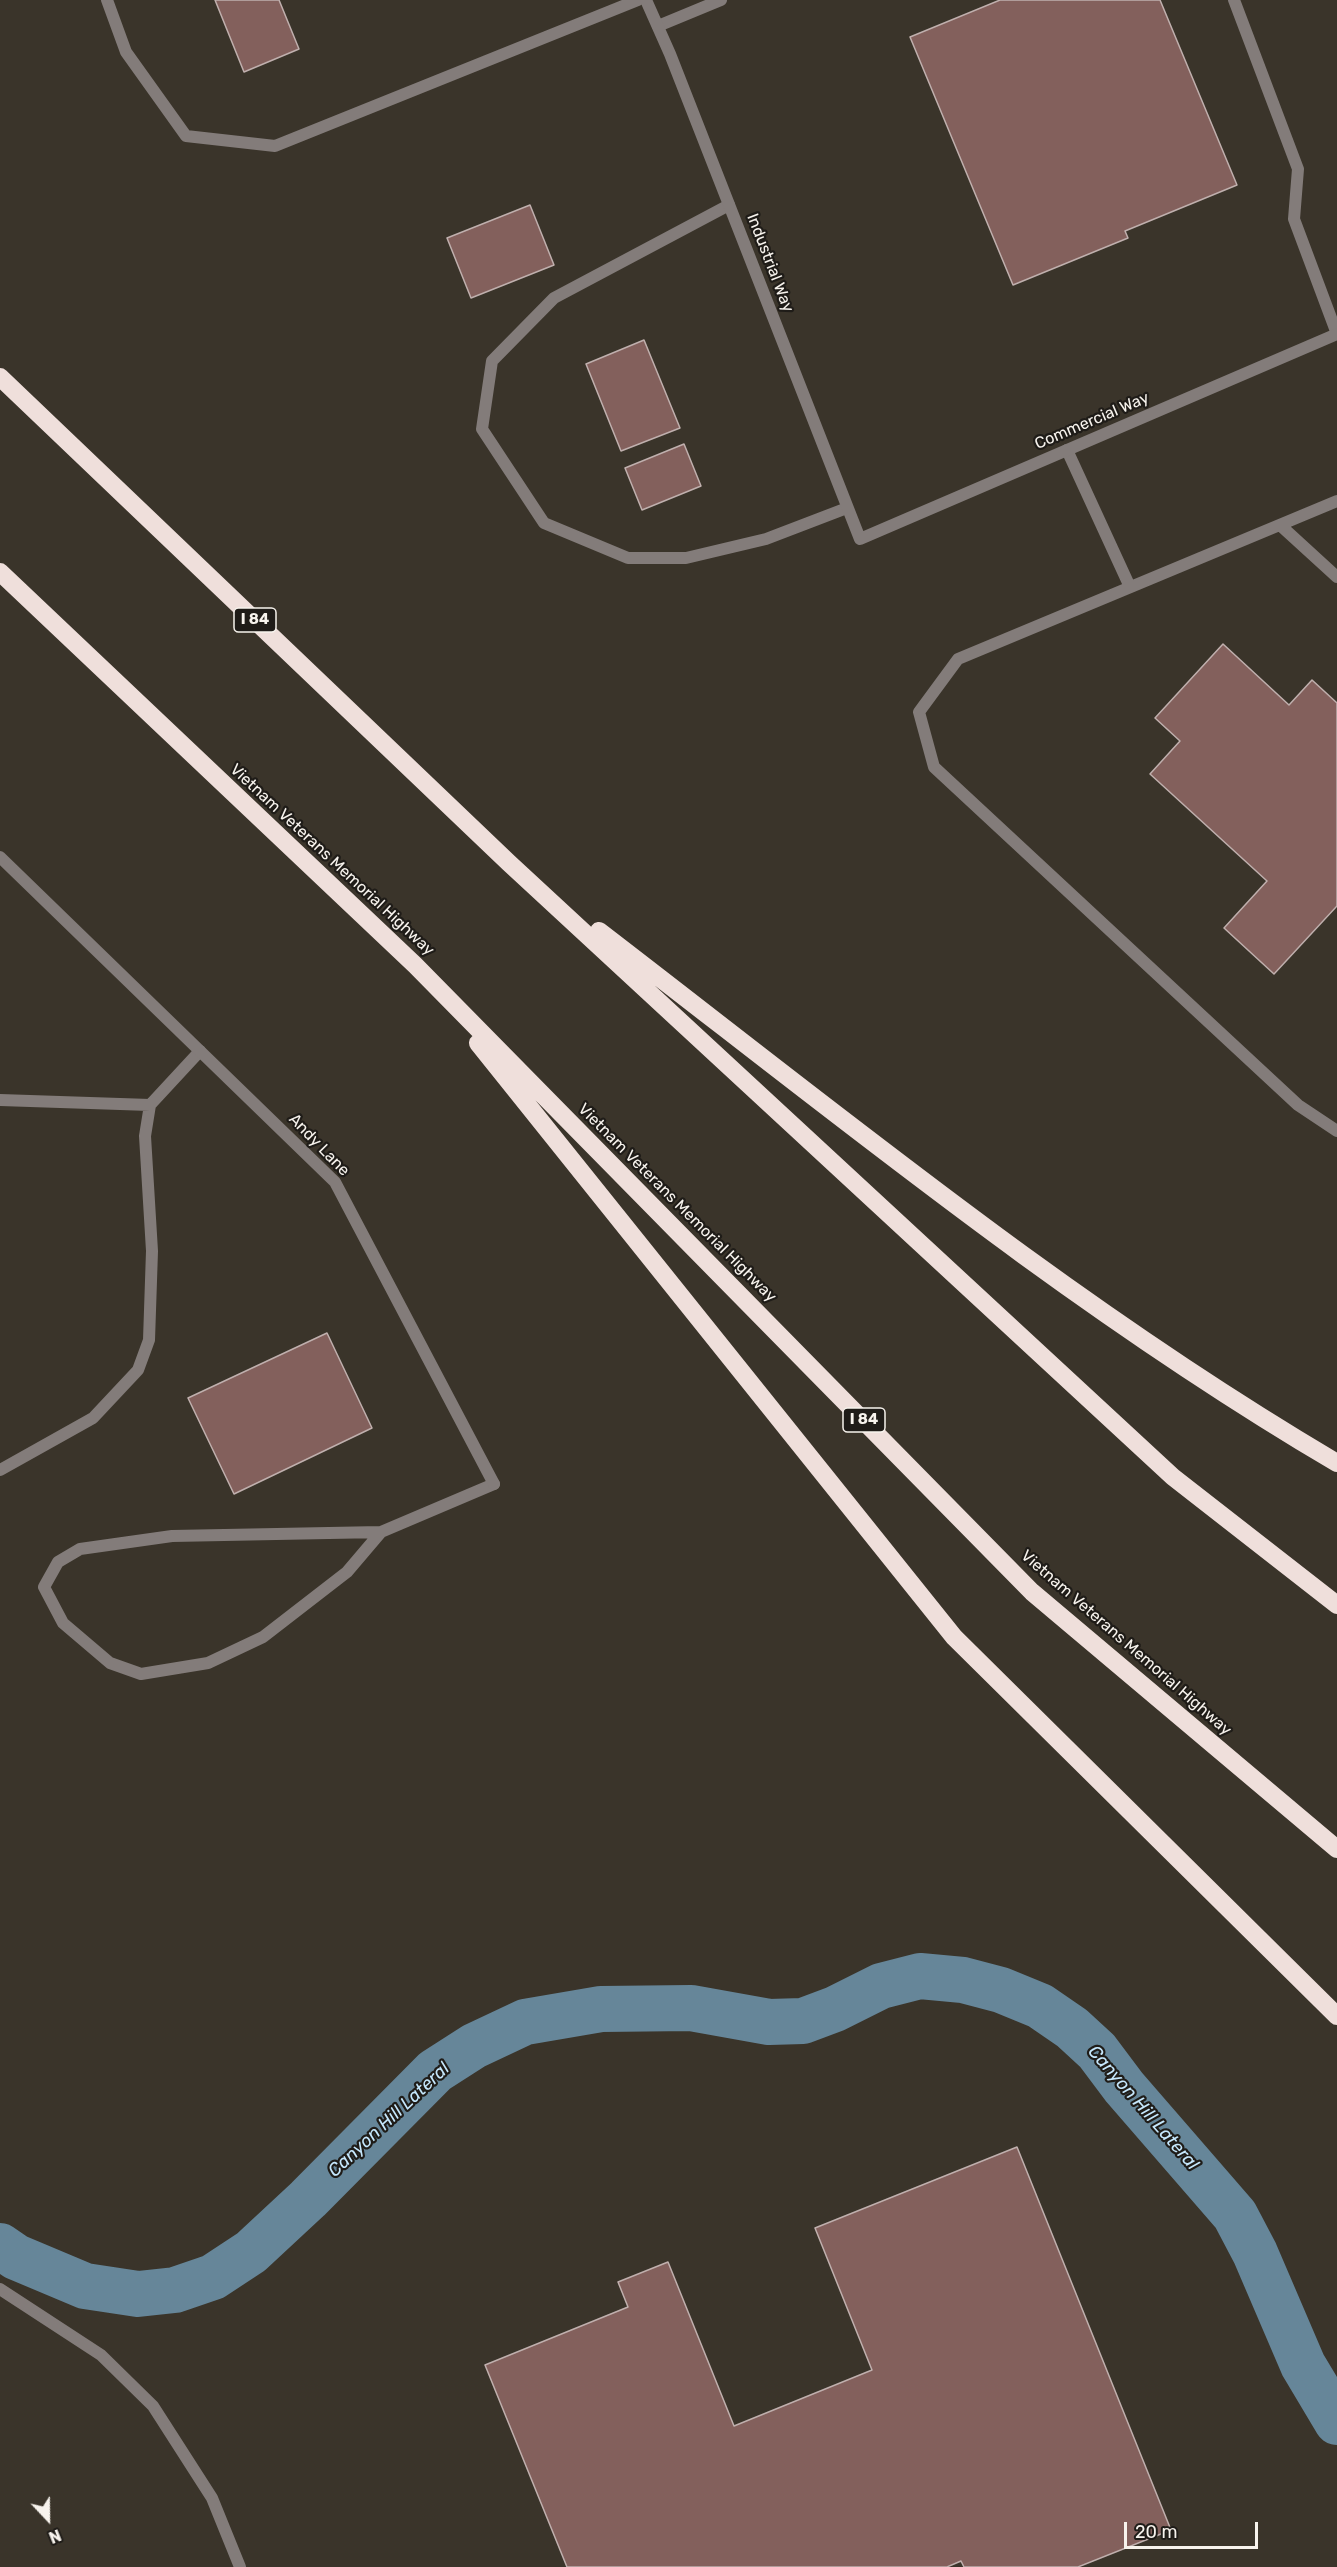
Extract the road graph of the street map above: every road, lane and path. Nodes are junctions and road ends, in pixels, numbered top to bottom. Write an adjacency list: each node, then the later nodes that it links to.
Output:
1 (107, 0): 2 (street)
2 (638, 0)
3 (646, 0): 6 (street, Industrial Way)
4 (721, 0): 6 (street)
5 (1234, 0): 8 (street)
6 (658, 26): 7 (street, Industrial Way)
7 (729, 205): 12 (street, Industrial Way); 12 (street)
8 (1337, 334): 10 (street, Commercial Way)
9 (0, 377): 19 (highway, I 84)
10 (1067, 450): 14 (street, Commercial Way); 17 (street)
11 (1337, 501): 13 (street)
12 (847, 508): 14 (street, Industrial Way)
13 (1280, 525): 16 (street); 17 (street)
14 (860, 539)
15 (0, 572): 20 (highway, Vietnam Veterans Memorial Highway / I 84)
16 (1337, 577)
17 (1130, 587): 24 (street)
18 (0, 857): 21 (street, Andy Lane)
19 (509, 863): 25 (highway); 28 (highway, I 84)
20 (415, 965): 29 (highway, Vietnam Veterans Memorial Highway / I 84); 30 (highway)
21 (200, 1051): 23 (street); 27 (street, Andy Lane)
22 (0, 1100): 23 (street)
23 (150, 1105): 26 (street)
24 (1337, 1131)
25 (1337, 1463)
26 (0, 1470)
27 (381, 1532): 27 (street)
28 (1337, 1605)
29 (1337, 1849)
30 (1337, 2016)
31 (0, 2289): 32 (street)
32 (240, 2567)

